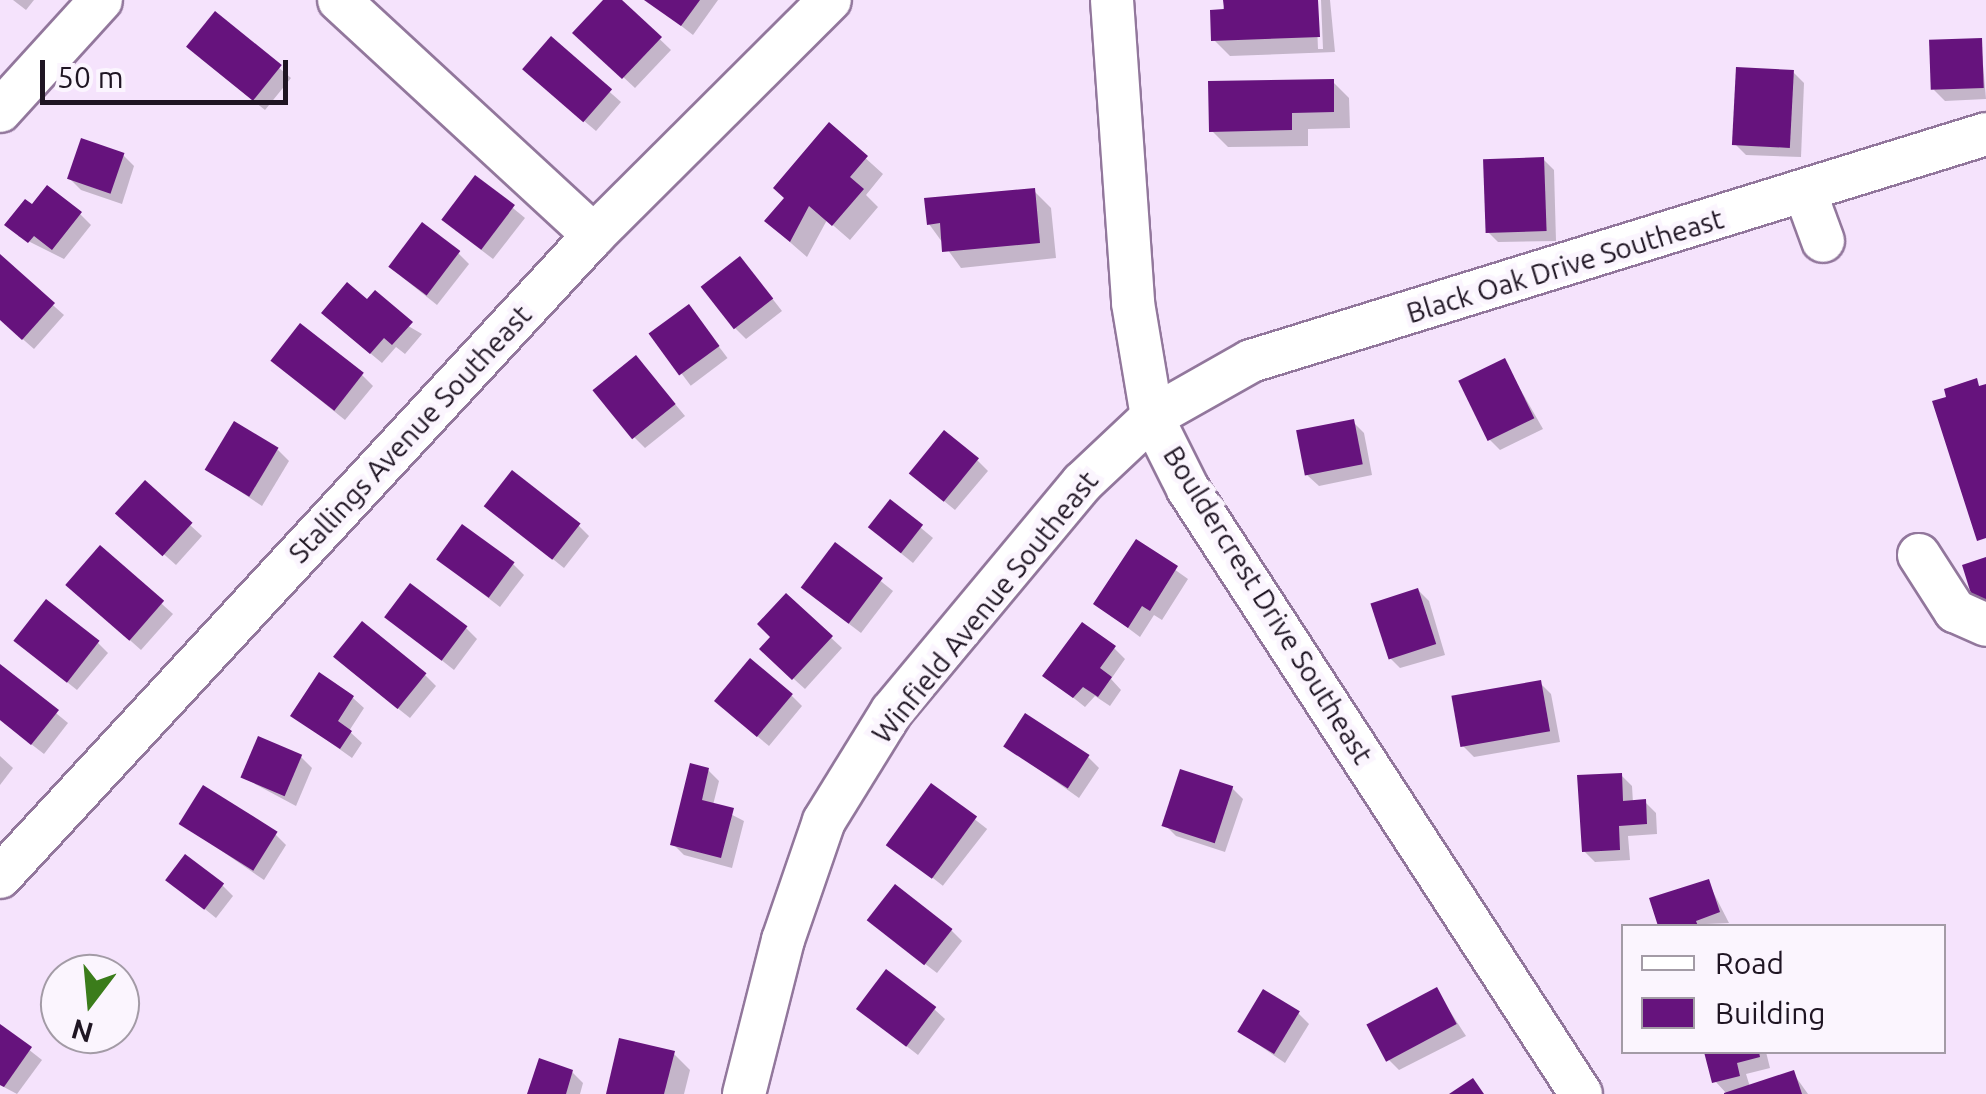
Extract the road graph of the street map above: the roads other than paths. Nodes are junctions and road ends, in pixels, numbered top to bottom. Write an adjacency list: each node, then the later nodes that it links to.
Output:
1 (101, 0): 5 (street)
2 (338, 0): 8 (street)
3 (830, 0): 8 (street, Stallings Avenue Southeast)
4 (1112, 0): 10 (street, Bouldercrest Drive Southeast)
5 (0, 111)
6 (1985, 136): 7 (street, Black Oak Drive Southeast)
7 (1805, 192): 9 (street); 10 (street, Black Oak Drive Southeast)
8 (594, 235): 13 (street, Stallings Avenue Southeast)
9 (1822, 241)
10 (1152, 417): 14 (street, Winfield Avenue Southeast); 15 (street, Bouldercrest Drive Southeast)
11 (1919, 555): 12 (street)
12 (1986, 624)
13 (0, 877)
14 (744, 1094)
15 (1582, 1094)

